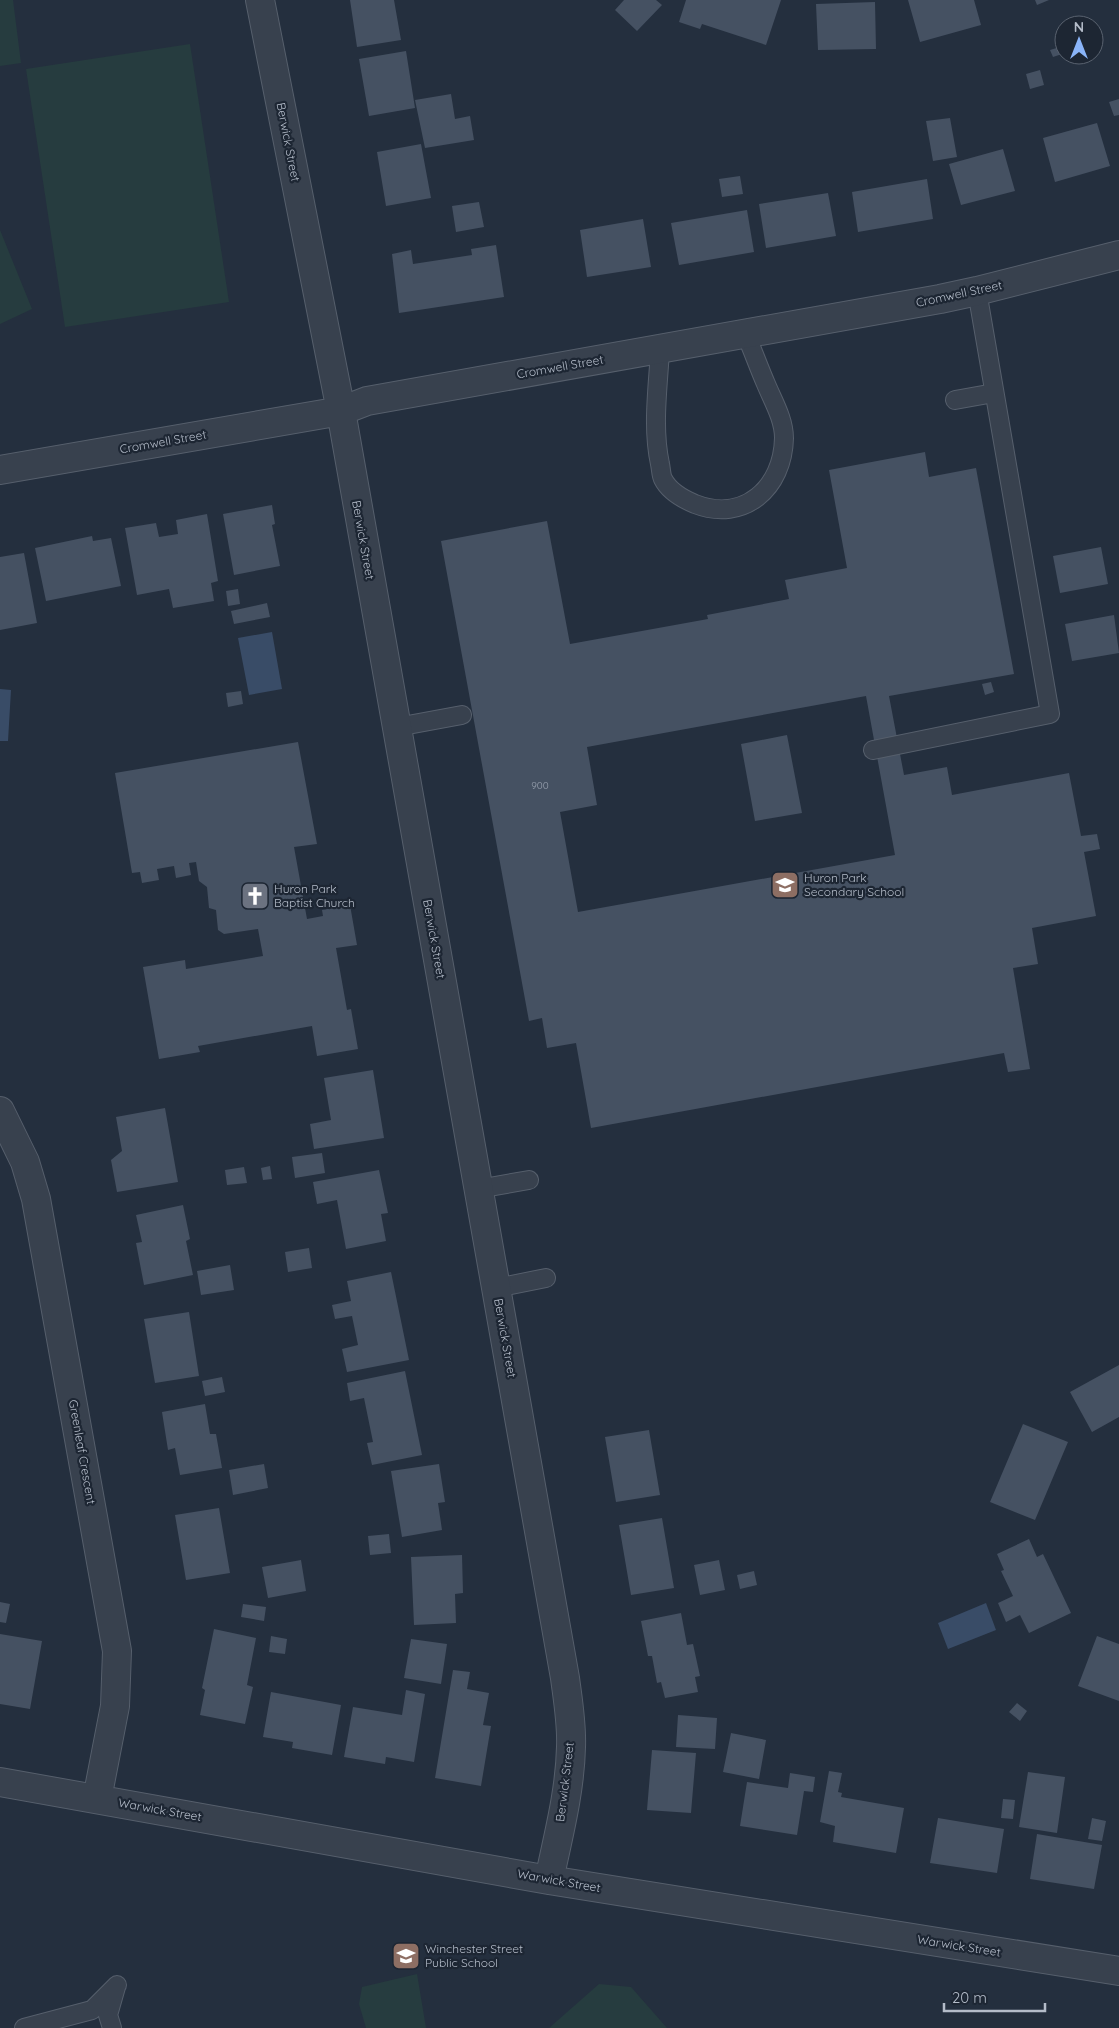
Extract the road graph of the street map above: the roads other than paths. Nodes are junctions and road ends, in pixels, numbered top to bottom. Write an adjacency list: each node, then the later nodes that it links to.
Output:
1 (260, 0): 8 (street, Berwick Street)
2 (1119, 255): 3 (street, Cromwell Street)
3 (977, 292): 4 (street, Cromwell Street); 6 (lane)
4 (746, 335): 5 (street, Cromwell Street); 5 (lane)
5 (660, 350): 8 (street, Cromwell Street)
6 (994, 393): 7 (lane); 12 (lane)
7 (955, 400)
8 (340, 411): 9 (street, Cromwell Street); 11 (street, Berwick Street)
9 (0, 470)
10 (462, 715): 11 (lane)
11 (397, 727): 15 (street, Berwick Street)
12 (873, 750)
13 (0, 1111): 19 (street, Greenleaf Crescent)
14 (529, 1180): 15 (lane)
15 (478, 1189): 17 (street, Berwick Street)
16 (546, 1278): 17 (lane)
17 (496, 1288): 20 (street, Berwick Street)
18 (3, 1784): 19 (street, Warwick Street)
19 (97, 1799): 20 (street, Warwick Street)
20 (549, 1880): 21 (street, Warwick Street)
21 (1119, 1972)
22 (24, 2028): 23 (lane)
23 (112, 2028)

